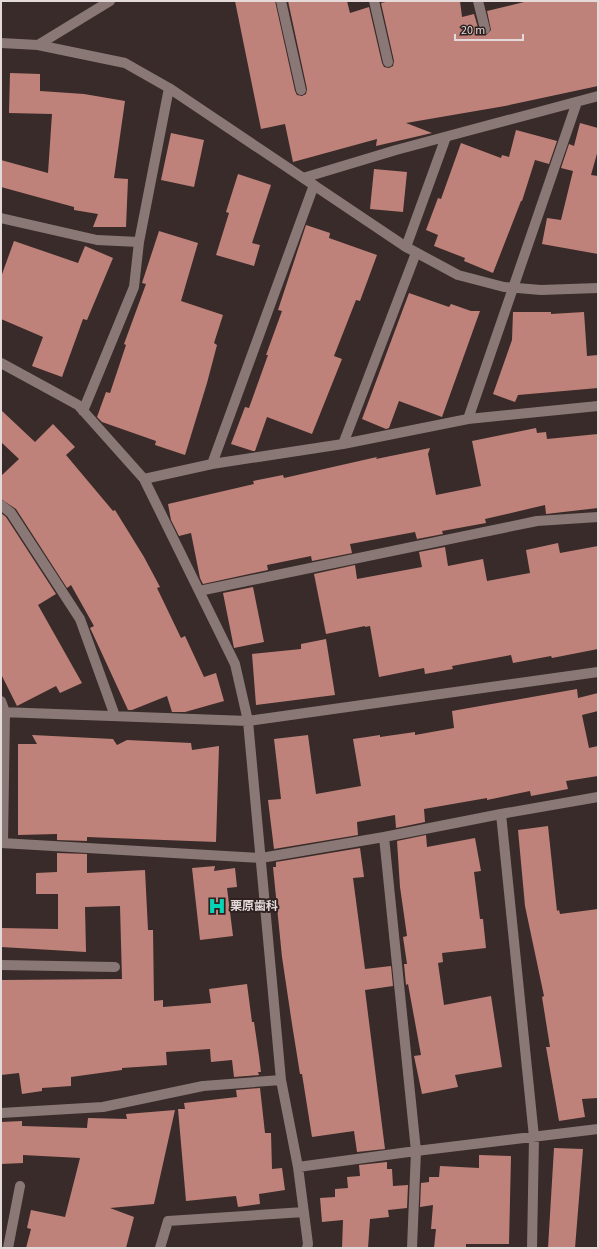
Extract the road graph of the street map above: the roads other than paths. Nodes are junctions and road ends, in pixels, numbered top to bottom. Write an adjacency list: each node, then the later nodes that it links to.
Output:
1 (110, 1): 7 (street)
2 (281, 1): 10 (street)
3 (374, 1): 8 (street)
4 (478, 1): 5 (street)
5 (485, 29)
6 (1, 43): 7 (street)
7 (38, 45): 9 (street)
8 (388, 62)
9 (169, 88): 14 (street); 17 (street)
10 (301, 90)
11 (598, 96): 12 (street)
12 (577, 102): 13 (street); 20 (street)
13 (446, 136): 14 (street); 18 (street)
14 (303, 178): 15 (street)
15 (314, 185): 18 (street); 27 (street)
16 (1, 218): 17 (street)
17 (139, 242): 24 (street)
18 (406, 247): 19 (street)
19 (416, 252): 20 (street); 26 (street)
20 (512, 287): 21 (street); 25 (street)
21 (598, 288)
22 (1, 363): 24 (street)
23 (598, 406): 25 (street)
24 (83, 411): 28 (street)
25 (468, 420): 26 (street)
26 (343, 444): 27 (street)
27 (212, 464): 28 (street)
28 (144, 479): 31 (street)
29 (1, 505): 35 (street)
30 (598, 517): 31 (street)
31 (199, 591): 36 (street)
32 (598, 672): 36 (street)
33 (1, 701): 34 (street)
34 (3, 712): 35 (street); 40 (street)
35 (115, 716): 36 (street)
36 (248, 721): 41 (street)
37 (598, 798): 38 (street)
38 (501, 814): 39 (street); 47 (street)
39 (384, 837): 41 (street); 48 (street)
40 (2, 843): 41 (street)
41 (261, 858): 44 (street)
42 (1, 965): 43 (street)
43 (115, 967)
44 (281, 1080): 45 (street); 49 (street)
45 (1, 1113)
46 (598, 1129): 47 (street)
47 (534, 1137): 48 (street); 56 (street)
48 (416, 1151): 49 (street); 55 (street)
49 (298, 1167): 51 (street)
50 (20, 1186): 52 (street)
51 (304, 1212): 53 (street); 54 (street)
52 (8, 1248)
53 (160, 1248)
54 (307, 1248)
55 (412, 1248)
56 (532, 1248)

